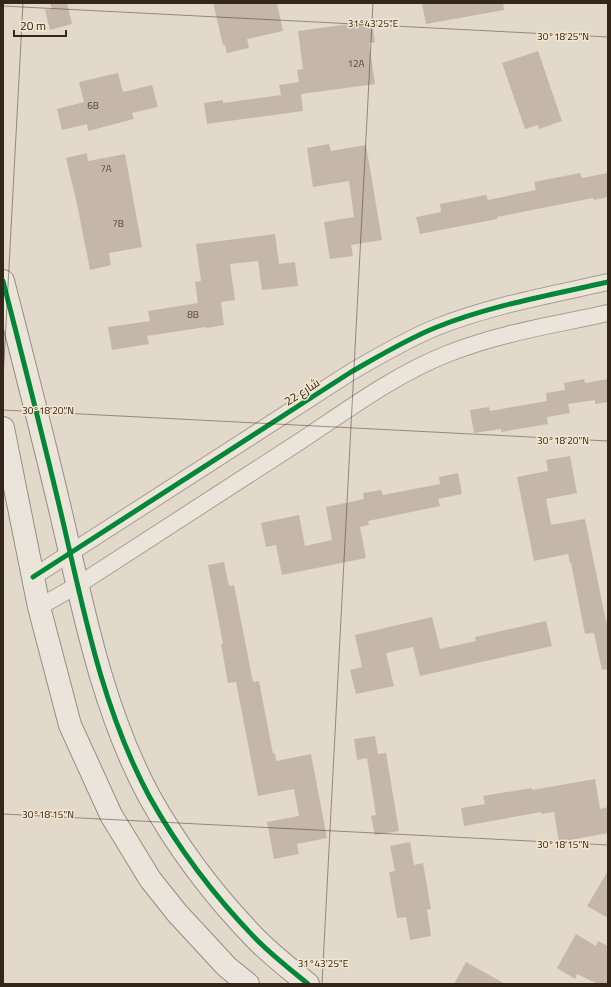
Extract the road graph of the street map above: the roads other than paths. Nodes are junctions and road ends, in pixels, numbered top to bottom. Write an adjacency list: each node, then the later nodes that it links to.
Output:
1 (3, 282): 5 (street)
2 (608, 282): 5 (street, شارع 22)
3 (608, 313): 7 (street)
4 (3, 428): 6 (street)
5 (70, 554): 6 (street, شارع 22); 7 (street)
6 (32, 577): 8 (street)
7 (78, 585): 8 (street); 10 (street)
8 (39, 607): 9 (street)
9 (248, 984)
10 (308, 984)

